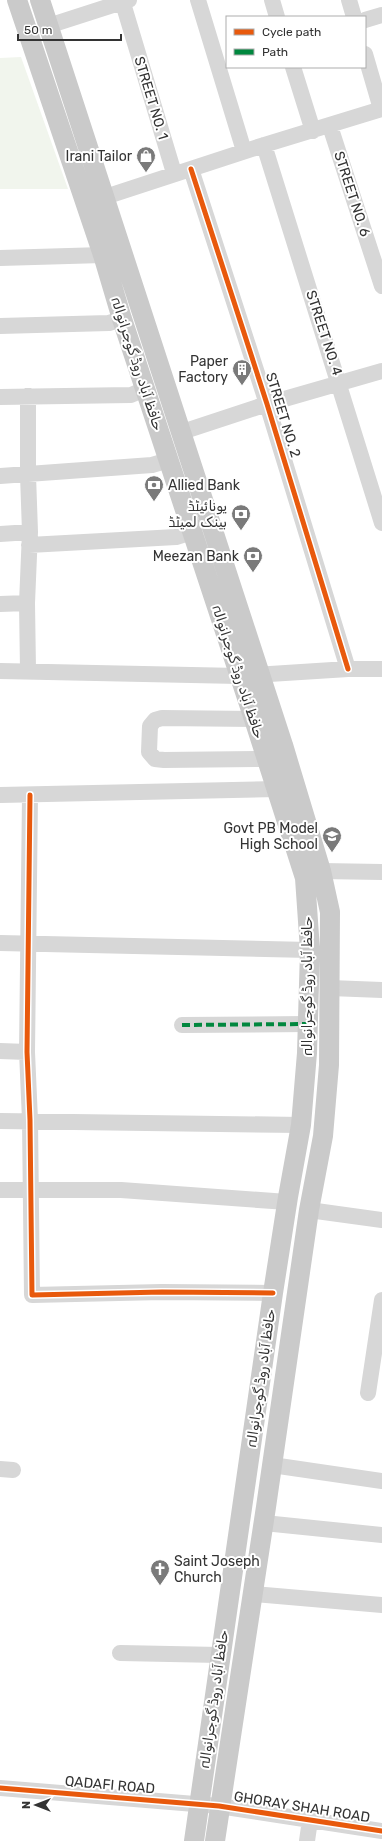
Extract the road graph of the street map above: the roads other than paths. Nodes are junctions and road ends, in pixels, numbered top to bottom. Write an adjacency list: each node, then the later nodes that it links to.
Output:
1 (17, 0): 22 (main road, حافظ آباد روڈ گوجرانوالہ)
2 (40, 0): 11 (main road, حافظ آباد روڈ گوجرانوالہ)
3 (198, 0): 18 (street)
4 (272, 0): 8 (street)
5 (349, 0): 9 (street)
6 (124, 1): 11 (street); 20 (street, STREET NO. 1)
7 (382, 15): 10 (street)
8 (277, 16)
9 (354, 16)
10 (366, 20)
11 (48, 26): 21 (main road, حافظ آباد روڈ گوجرانوالہ)
12 (366, 57): 14 (street)
13 (293, 68): 16 (street)
14 (382, 109): 15 (street)
15 (330, 126): 16 (street); 24 (street, STREET NO. 6)
16 (313, 131): 17 (street)
17 (264, 145): 18 (street); 28 (street, STREET NO. 4)
18 (244, 152): 19 (street)
19 (191, 169): 20 (street); 32 (street, STREET NO. 2)
20 (174, 174): 21 (street)
21 (105, 197): 33 (main road, حافظ آباد روڈ گوجرانوالہ)
22 (103, 255): 23 (street); 25 (main road, حافظ آباد روڈ گوجرانوالہ)
23 (0, 258)
24 (382, 286)
25 (122, 319): 26 (street); 29 (main road, حافظ آباد روڈ گوجرانوالہ)
26 (0, 326)
27 (382, 371): 28 (street)
28 (340, 383): 32 (street); 37 (street, STREET NO. 4)
29 (145, 389): 30 (street); 34 (main road, حافظ آباد روڈ گوجرانوالہ)
30 (28, 396): 31 (street); 35 (street)
31 (0, 397)
32 (268, 404): 33 (street); 43 (street, STREET NO. 2)
33 (182, 432): 47 (main road, حافظ آباد روڈ گوجرانوالہ)
34 (169, 460): 35 (street); 38 (main road, حافظ آباد روڈ گوجرانوالہ)
35 (28, 475): 36 (street); 40 (street)
36 (0, 476)
37 (382, 522)
38 (192, 532): 40 (street); 48 (main road, حافظ آباد روڈ گوجرانوالہ)
39 (0, 534): 40 (street)
40 (30, 539): 42 (street)
41 (0, 604): 42 (street)
42 (27, 604): 45 (street)
43 (348, 669): 44 (street); 47 (street)
44 (382, 669)
45 (28, 670): 46 (street); 48 (street)
46 (0, 671)
47 (259, 674): 48 (street); 54 (main road, حافظ آباد روڈ گوجرانوالہ)
48 (239, 676): 49 (main road, حافظ آباد روڈ گوجرانوالہ)
49 (254, 719): 50 (main road, حافظ آباد روڈ گوجرانوالہ); 50 (street)
50 (266, 758): 51 (main road, حافظ آباد روڈ گوجرانوالہ)
51 (276, 789): 53 (street); 58 (main road, حافظ آباد روڈ گوجرانوالہ)
52 (0, 795): 53 (street)
53 (30, 795): 57 (street)
54 (321, 871): 55 (street); 59 (main road, حافظ آباد روڈ گوجرانوالہ)
55 (382, 872)
56 (0, 943): 57 (street)
57 (28, 943): 58 (street); 64 (street)
58 (310, 950): 61 (main road, حافظ آباد روڈ گوجرانوالہ)
59 (330, 988): 60 (street); 71 (main road, حافظ آباد روڈ گوجرانوالہ)
60 (382, 990)
61 (308, 1024): 62 (street); 67 (main road, حافظ آباد روڈ گوجرانوالہ)
62 (182, 1025)
63 (0, 1051): 64 (street)
64 (27, 1052): 65 (street)
65 (30, 1120): 66 (street); 67 (street); 69 (street)
66 (0, 1121)
67 (301, 1125): 70 (main road, حافظ آباد روڈ گوجرانوالہ)
68 (0, 1190): 69 (street)
69 (31, 1190): 70 (street); 73 (street)
70 (287, 1202): 73 (main road, حافظ آباد روڈ گوجرانوالہ)
71 (309, 1210): 72 (street); 76 (main road, حافظ آباد روڈ گوجرانوالہ)
72 (382, 1220)
73 (273, 1293): 83 (main road, حافظ آباد روڈ گوجرانوالہ)
74 (382, 1300): 75 (street)
75 (368, 1393)
76 (272, 1465): 77 (street); 78 (main road, حافظ آباد روڈ گوجرانوالہ)
77 (382, 1481)
78 (264, 1523): 79 (street); 80 (main road, حافظ آباد روڈ گوجرانوالہ)
79 (382, 1535)
80 (253, 1594): 81 (street); 86 (main road, حافظ آباد روڈ گوجرانوالہ)
81 (382, 1605)
82 (120, 1653): 83 (street)
83 (220, 1655): 85 (main road, حافظ آباد روڈ گوجرانوالہ)
84 (0, 1788): 85 (street, QADAFI ROAD)
85 (199, 1805): 86 (street, QADAFI ROAD); 89 (main road, حافظ آباد روڈ گوجرانوالہ)
86 (219, 1806): 87 (street, GHORAY SHAH ROAD); 90 (main road, حافظ آباد روڈ گوجرانوالہ)
87 (310, 1820): 88 (street, GHORAY SHAH ROAD); 91 (street)
88 (381, 1832)
89 (194, 1841)
90 (215, 1841)
91 (307, 1841)

